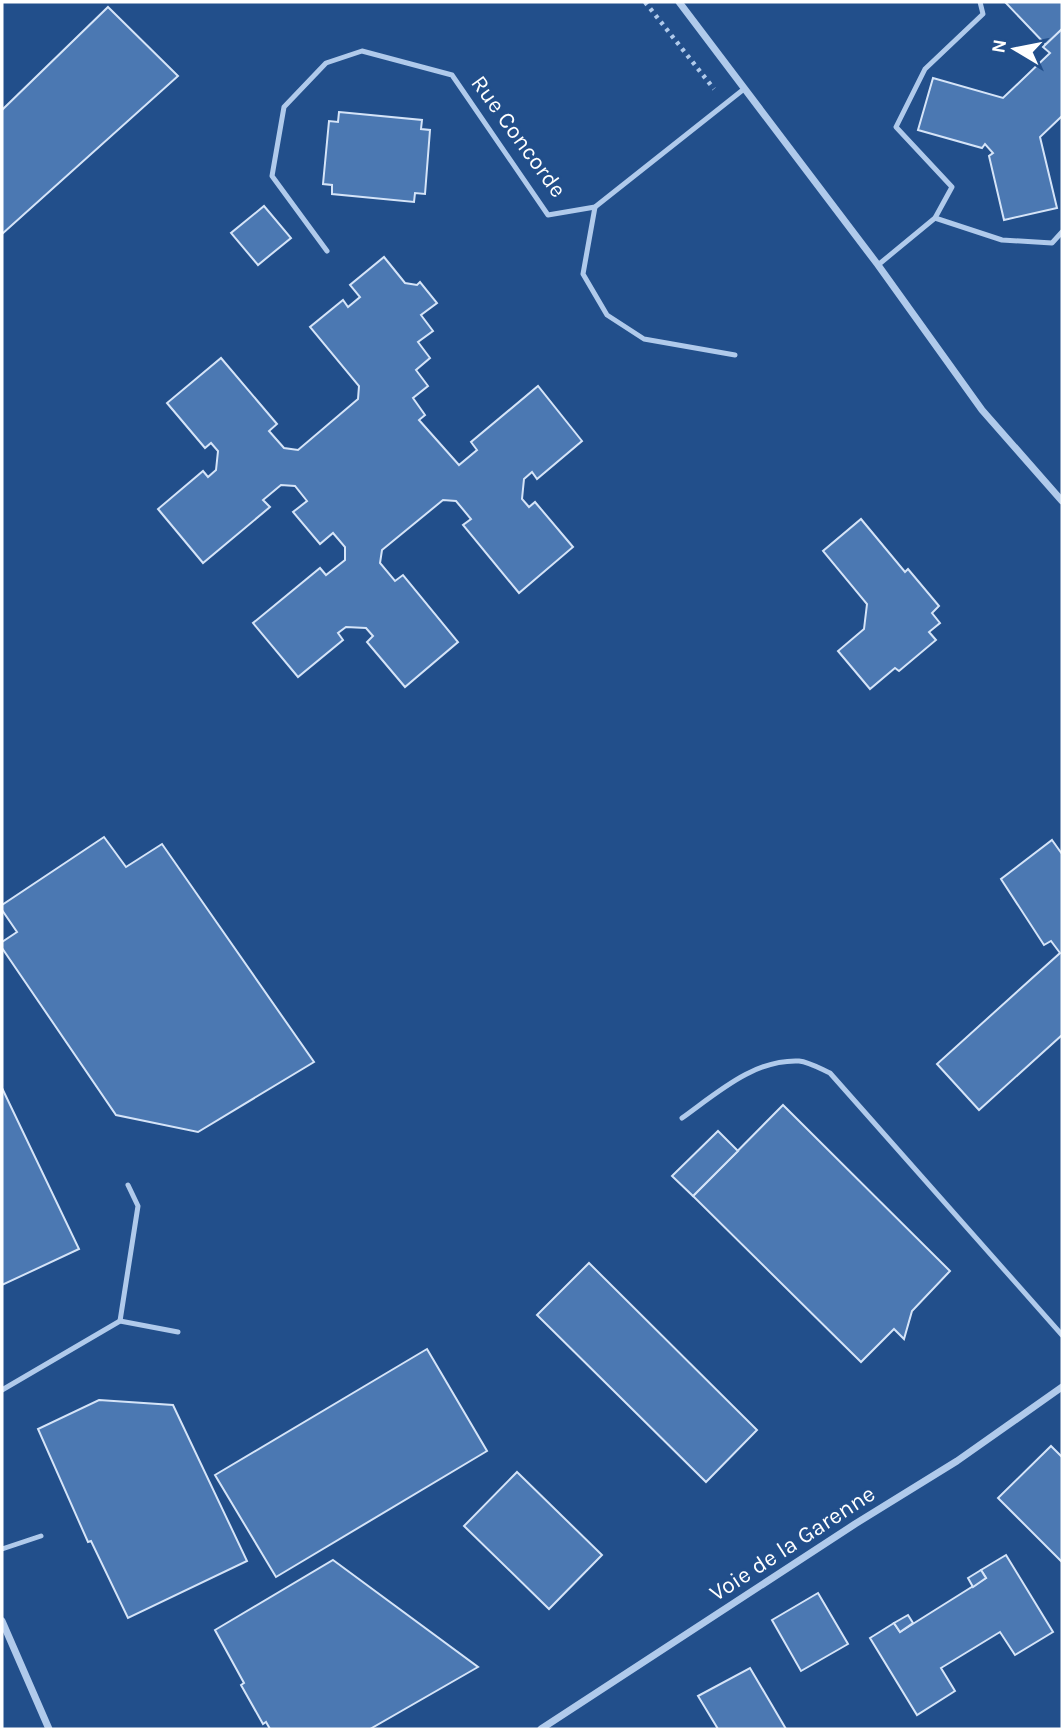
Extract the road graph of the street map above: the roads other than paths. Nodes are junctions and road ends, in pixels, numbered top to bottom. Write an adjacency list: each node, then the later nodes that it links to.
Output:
1 (679, 2): 3 (street)
2 (980, 2): 5 (lane)
3 (744, 89): 4 (lane, Rue Concorde); 8 (street)
4 (595, 206): 7 (lane, Rue Concorde); 9 (lane)
5 (935, 218): 6 (lane); 8 (lane)
6 (1062, 232)
7 (327, 251)
8 (878, 265): 10 (street)
9 (736, 355)
10 (1062, 500)
11 (682, 1118): 15 (lane)
12 (128, 1185): 13 (lane)
13 (120, 1321): 14 (lane); 17 (lane)
14 (178, 1332)
15 (1062, 1335)
16 (1062, 1387): 22 (street, Voie de la Garenne)
17 (2, 1390)
18 (41, 1536): 19 (lane)
19 (2, 1549)
20 (2, 1621): 21 (street)
21 (49, 1729)
22 (541, 1729)

